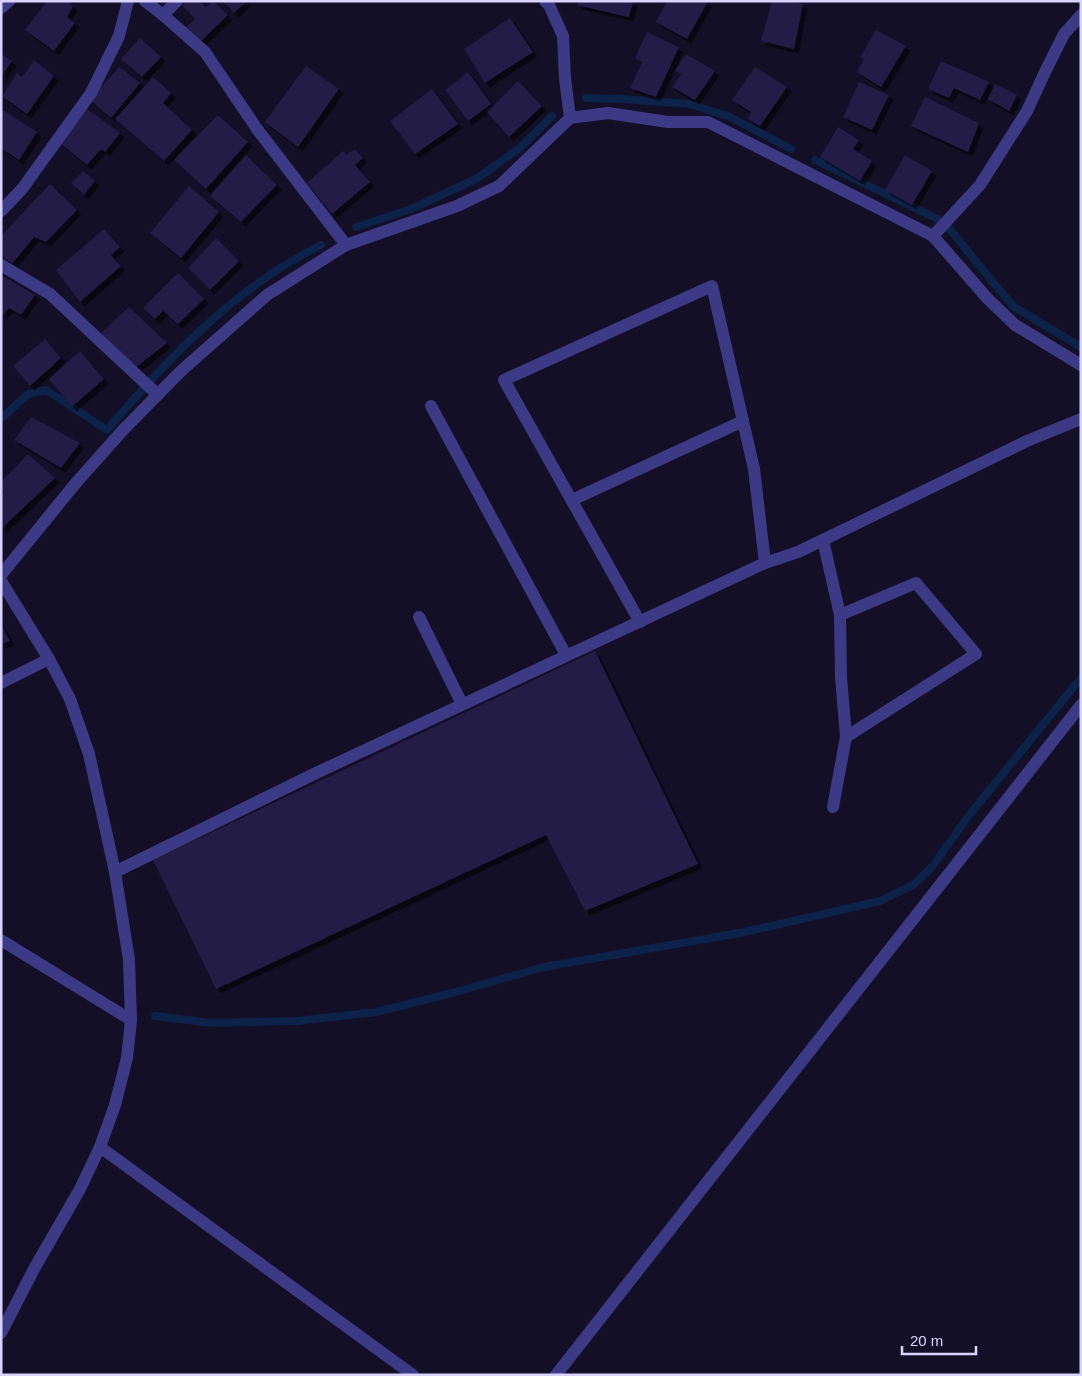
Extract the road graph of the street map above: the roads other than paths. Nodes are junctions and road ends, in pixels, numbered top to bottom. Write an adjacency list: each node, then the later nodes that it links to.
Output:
1 (9, 1): 6 (street)
2 (128, 1): 10 (street)
3 (145, 1): 7 (street)
4 (177, 1): 7 (street)
5 (545, 1): 9 (street)
6 (1, 8)
7 (163, 15): 12 (street)
8 (1081, 15): 11 (street)
9 (570, 118): 11 (street); 12 (street)
10 (1, 211)
11 (934, 236): 14 (street)
12 (346, 244): 15 (street)
13 (1, 265): 15 (street)
14 (1081, 365)
15 (157, 394): 22 (street)
16 (431, 406): 27 (street)
17 (1081, 419): 20 (street)
18 (743, 421): 19 (street); 19 (street); 21 (street)
19 (572, 500): 26 (street)
20 (823, 540): 21 (street); 24 (street)
21 (766, 562): 26 (street)
22 (1, 575)
23 (1, 581): 28 (street)
24 (840, 615): 32 (street); 32 (street)
25 (419, 617): 30 (street)
26 (640, 622): 27 (street)
27 (566, 655): 30 (street)
28 (49, 658): 29 (street); 34 (street)
29 (1, 683)
30 (462, 704): 34 (street)
31 (1081, 705): 40 (street)
32 (846, 737): 33 (street)
33 (833, 807)
34 (115, 872): 36 (street)
35 (1, 940): 36 (street)
36 (131, 1020): 37 (street)
37 (100, 1147): 38 (street); 39 (street)
38 (1, 1333)
39 (413, 1375)
40 (556, 1375)

